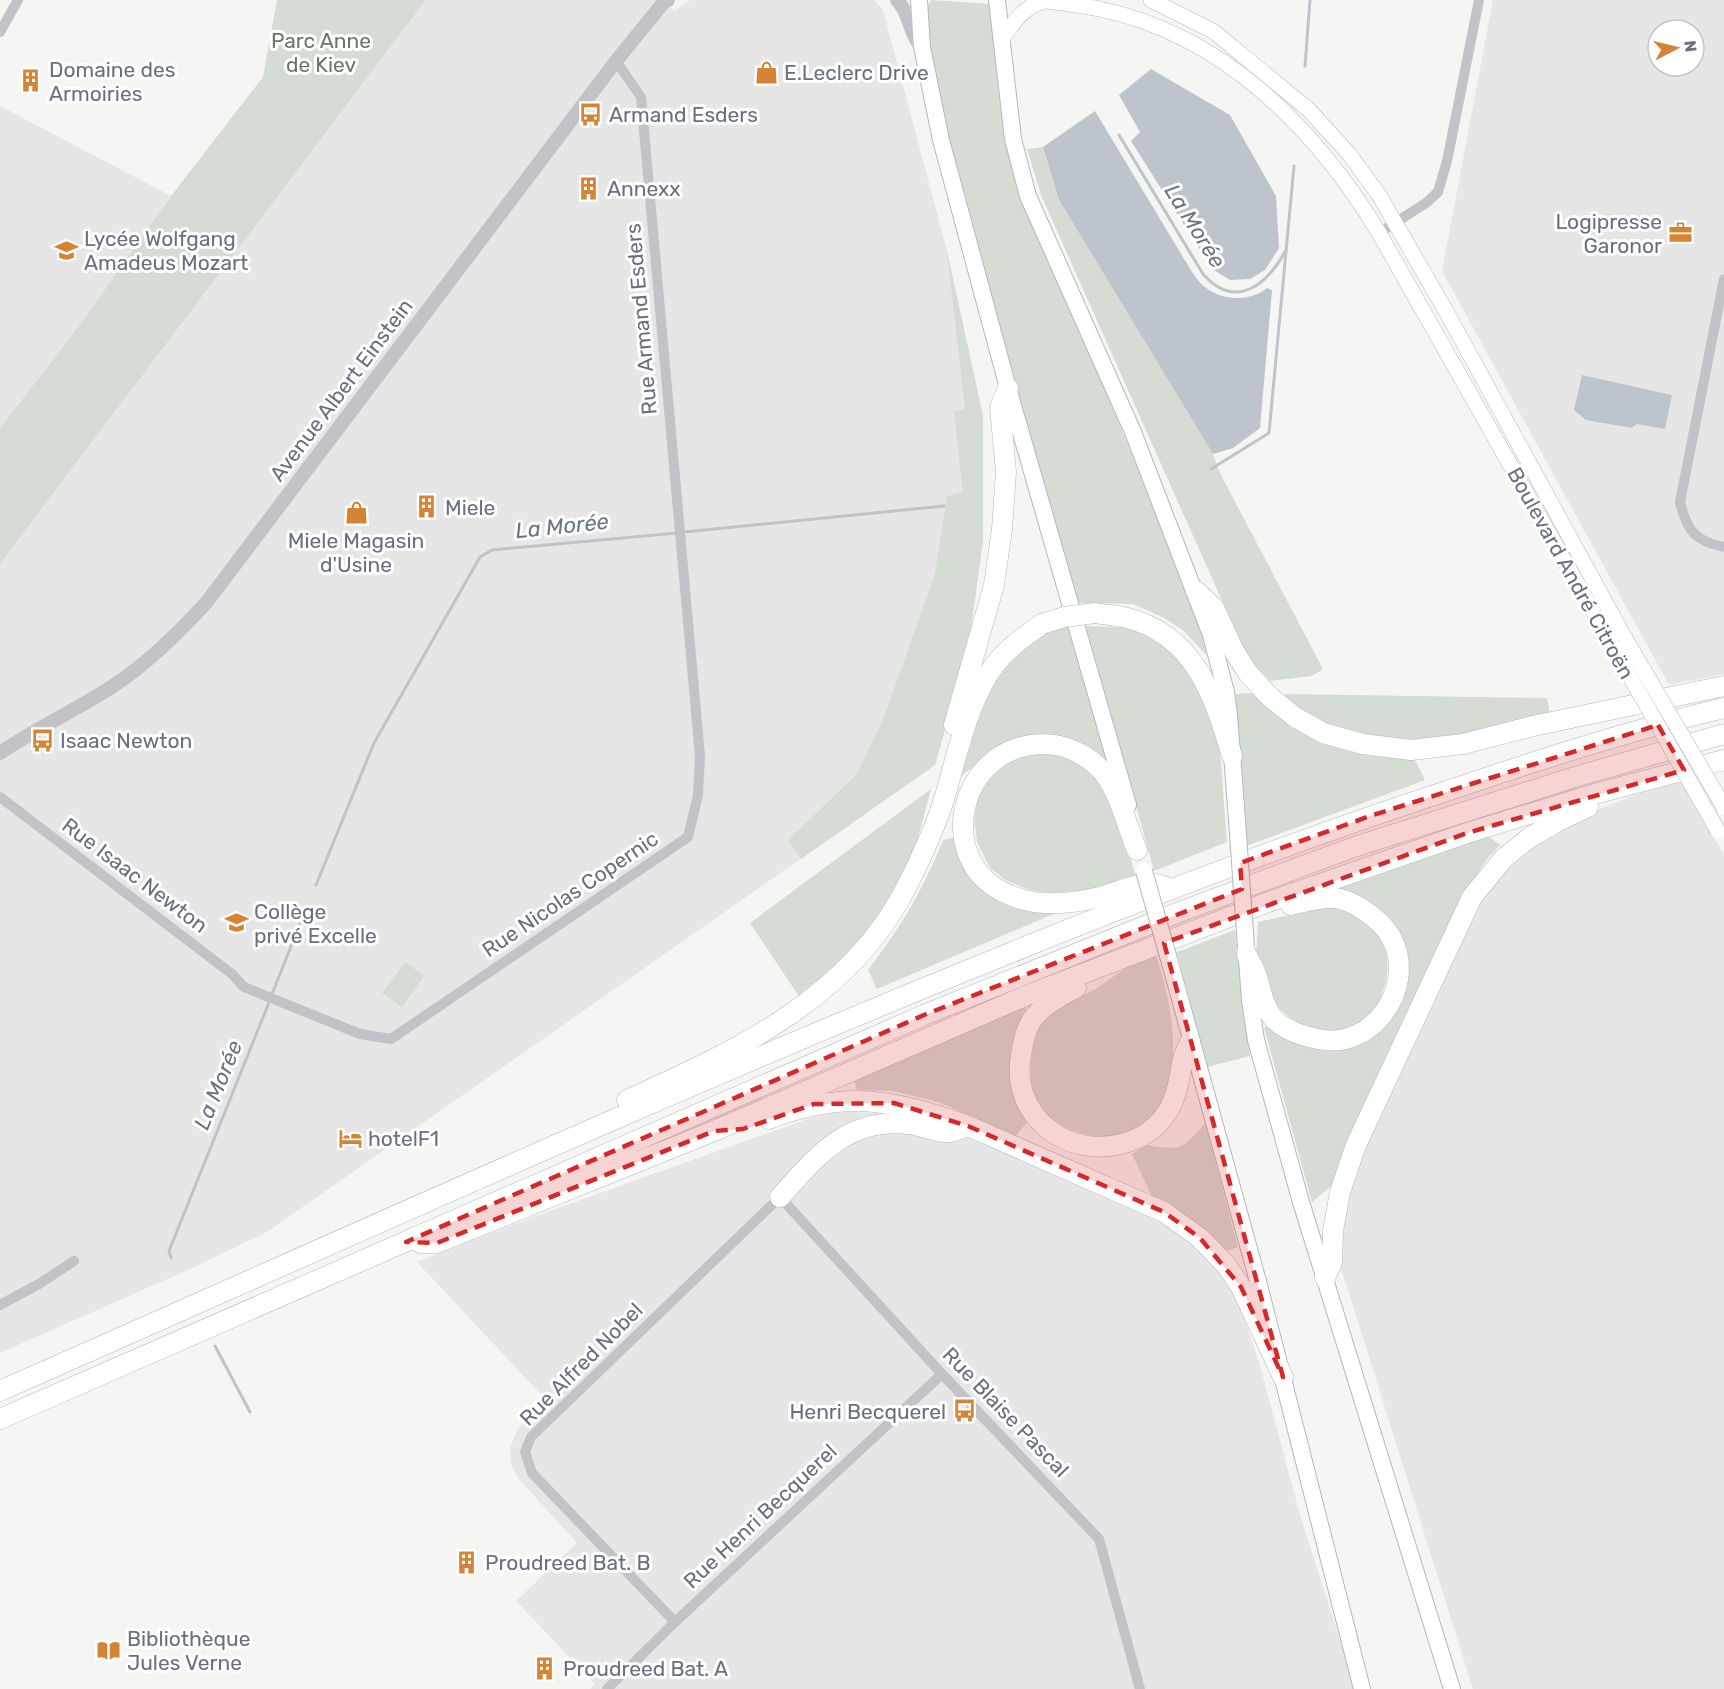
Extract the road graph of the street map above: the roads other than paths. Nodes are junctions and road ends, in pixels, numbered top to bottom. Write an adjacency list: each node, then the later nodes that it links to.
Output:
1 (18, 0): 9 (street)
2 (668, 0): 12 (street, Avenue Albert Einstein)
3 (897, 0): 11 (street)
4 (919, 0): 11 (main road)
5 (997, 0): 10 (main road)
6 (1043, 0): 10 (main road); 14 (main road, Boulevard André Citroën)
7 (1151, 0): 13 (main road, Boulevard André Citroën)
8 (1479, 0): 13 (street)
9 (0, 32)
10 (1002, 39): 19 (main road)
11 (921, 47): 16 (main road)
12 (616, 61): 18 (street, Rue Armand Esders); 23 (street, Avenue Albert Einstein)
13 (1395, 223): 14 (street); 29 (main road, Boulevard André Citroën, bridge)
14 (1379, 233): 30 (main road, Boulevard André Citroën, bridge)
15 (1724, 279): 17 (street)
16 (1008, 388): 28 (highway); 31 (main road)
17 (1724, 547)
18 (684, 582): 36 (street, Rue Nicolas Copernic)
19 (1196, 591): 20 (highway); 24 (main road)
20 (1724, 686)
21 (1724, 708): 32 (highway)
22 (1724, 734): 42 (highway)
23 (0, 753)
24 (1232, 756): 28 (highway, bridge); 34 (main road, bridge)
25 (1724, 760): 26 (highway)
26 (1598, 793): 33 (highway); 44 (highway)
27 (0, 797): 36 (street, Rue Isaac Newton)
28 (944, 798): 40 (highway)
29 (1724, 807)
30 (1721, 836)
31 (1137, 850): 32 (highway); 37 (main road, bridge)
32 (1171, 888): 40 (highway)
33 (1271, 901): 34 (highway); 35 (highway)
34 (1246, 951): 44 (main road)
35 (1094, 970): 37 (highway); 39 (highway)
36 (244, 987)
37 (1191, 1042): 47 (main road)
38 (968, 1126): 39 (highway); 41 (highway); 47 (highway)
39 (714, 1131): 42 (highway)
40 (495, 1172): 48 (highway)
41 (780, 1197): 46 (street, Rue Blaise Pascal); 50 (street, Rue Alfred Nobel)
42 (406, 1242): 49 (highway)
43 (74, 1261): 45 (street)
44 (1325, 1278): 54 (main road)
45 (0, 1305)
46 (942, 1374): 50 (street, Rue Henri Becquerel); 52 (street, Rue Blaise Pascal)
47 (1283, 1377): 53 (main road)
48 (0, 1391)
49 (0, 1419)
50 (675, 1622): 51 (street, Rue Henri Becquerel)
51 (607, 1689)
52 (1140, 1689)
53 (1362, 1689)
54 (1452, 1689)

